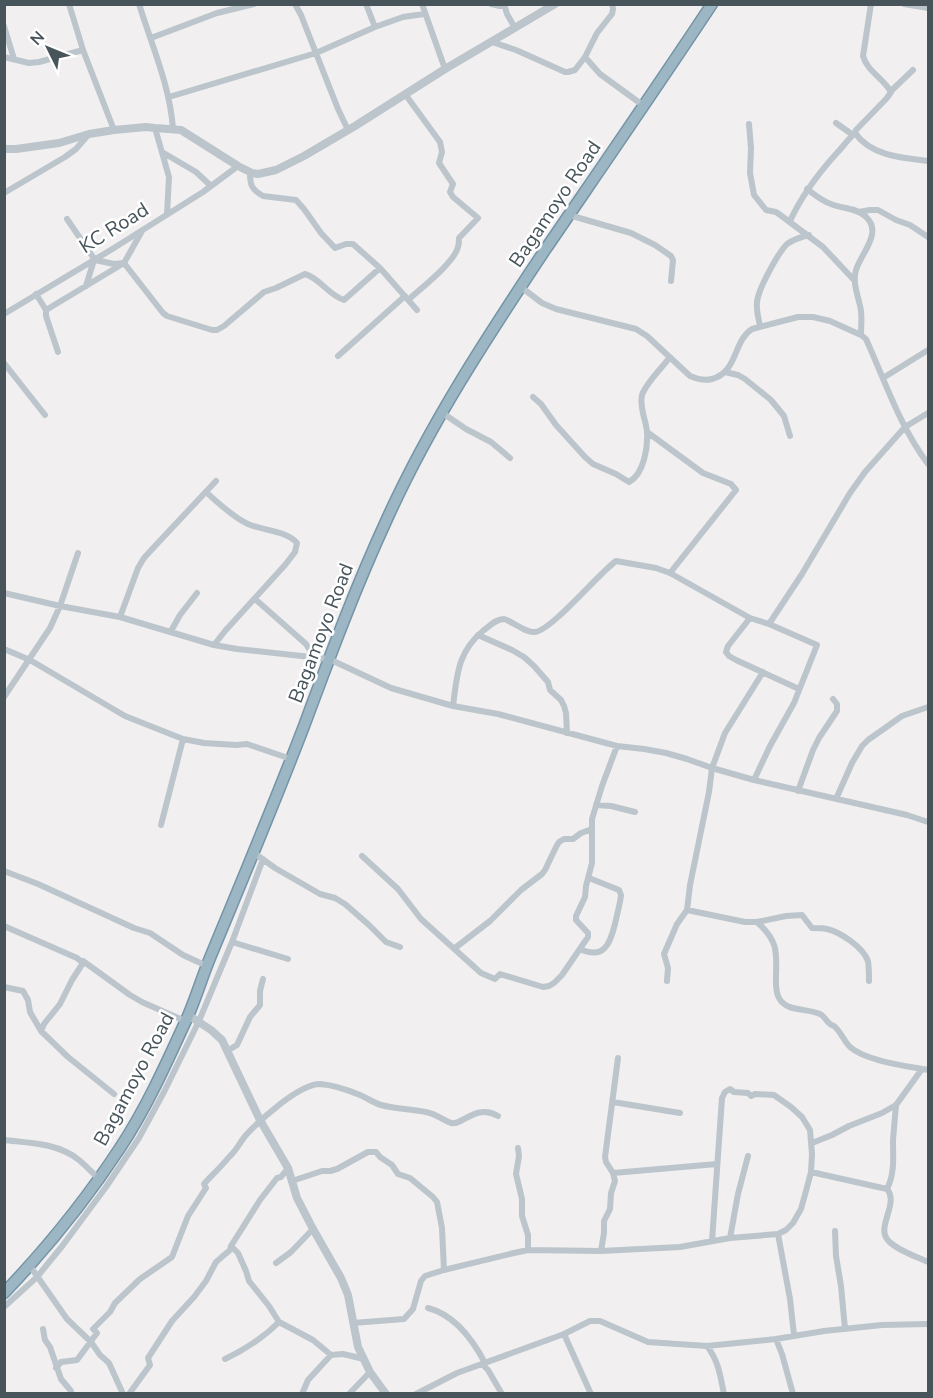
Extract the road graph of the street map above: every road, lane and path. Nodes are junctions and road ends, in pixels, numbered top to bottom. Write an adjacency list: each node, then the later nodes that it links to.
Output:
1 (69, 4): 23 (street)
2 (139, 4): 21 (street)
3 (216, 4): 16 (street)
4 (254, 4): 16 (street)
5 (295, 4): 24 (street)
6 (366, 4): 19 (street)
7 (422, 4): 17 (street)
8 (491, 4): 14 (street)
9 (555, 4): 20 (street)
10 (612, 4): 26 (street)
11 (712, 4): 33 (highway, Bagamoyo Road)
12 (871, 4): 30 (street)
13 (904, 4): 15 (street)
14 (504, 5): 20 (street)
15 (928, 8)
16 (218, 13): 21 (street)
17 (424, 14): 19 (street); 28 (street)
18 (4, 26): 27 (street)
19 (375, 27): 24 (street)
20 (515, 28): 22 (street)
21 (151, 38): 32 (street)
22 (492, 42): 26 (street); 28 (street)
23 (83, 50): 27 (street); 38 (street)
24 (316, 53): 32 (street); 39 (street)
25 (4, 57): 27 (street)
26 (585, 57): 33 (street)
27 (14, 59)
28 (445, 69): 31 (street)
29 (913, 70): 30 (street)
30 (891, 91): 41 (street)
31 (405, 94): 39 (street); 66 (street)
32 (169, 97): 37 (street)
33 (644, 106): 52 (highway, Bagamoyo Road)
34 (836, 123): 41 (street)
35 (748, 124): 54 (street)
36 (154, 128): 37 (street); 38 (street); 43 (street)
37 (173, 129): 45 (street)
38 (114, 130): 40 (street)
39 (348, 130): 46 (street)
40 (89, 134): 42 (street); 49 (street)
41 (854, 134): 44 (street); 48 (street)
42 (4, 149)
43 (162, 152): 47 (street); 51 (street)
44 (928, 161)
45 (238, 166): 46 (street); 47 (street, KC Road)
46 (250, 172): 60 (street)
47 (211, 186): 51 (street, KC Road)
48 (807, 189): 50 (street); 54 (street)
49 (4, 193)
50 (859, 212): 57 (street); 61 (street)
51 (167, 214): 55 (street, KC Road)
52 (569, 215): 62 (street); 64 (highway, Bagamoyo Road)
53 (67, 219): 58 (street)
54 (790, 221): 56 (street)
55 (142, 231): 58 (street, KC Road); 59 (street)
56 (809, 235): 61 (street); 70 (street)
57 (928, 237)
58 (95, 260): 59 (street); 63 (street); 65 (street, KC Road)
59 (124, 262): 60 (street); 63 (street)
60 (380, 268): 66 (street)
61 (854, 280): 71 (street)
62 (671, 281)
63 (86, 286): 67 (street)
64 (520, 287): 75 (street); 80 (highway, Bagamoyo Road)
65 (36, 294): 67 (street); 69 (street, KC Road)
66 (406, 298): 68 (street); 74 (street)
67 (46, 310): 73 (street)
68 (417, 310)
69 (4, 314)
70 (760, 327): 71 (street); 77 (street)
71 (861, 334): 78 (street)
72 (928, 350): 78 (street)
73 (58, 352)
74 (338, 356)
75 (670, 357): 77 (street); 84 (street)
76 (4, 363): 82 (street)
77 (725, 372): 85 (street)
78 (883, 378): 83 (street)
79 (533, 397): 84 (street)
80 (441, 411): 86 (street); 104 (highway, Bagamoyo Road)
81 (928, 413): 83 (street)
82 (45, 415)
83 (905, 427): 87 (street); 98 (street)
84 (647, 432): 91 (street)
85 (790, 436)
86 (510, 458)
87 (928, 464)
88 (216, 481): 89 (street)
89 (206, 492): 94 (street); 96 (street)
90 (78, 553): 95 (street)
91 (670, 573): 97 (street); 100 (street)
92 (4, 593): 95 (street)
93 (197, 593): 99 (street)
94 (255, 599): 101 (street); 103 (street)
95 (60, 606): 96 (street); 105 (street)
96 (120, 617): 99 (street)
97 (750, 618): 98 (street); 106 (street)
98 (769, 624): 107 (street)
99 (171, 631): 101 (street)
100 (478, 635): 110 (street); 112 (street)
101 (214, 645): 103 (street)
102 (4, 649): 105 (street)
103 (314, 657): 104 (street)
104 (329, 659): 110 (street); 115 (highway, Bagamoyo Road)
105 (30, 660): 108 (street); 113 (street)
106 (764, 672): 107 (street); 116 (street)
107 (799, 690): 117 (street)
108 (4, 697)
109 (833, 699): 118 (street)
110 (453, 706): 112 (street)
111 (928, 707): 119 (street)
112 (567, 733): 114 (street)
113 (183, 739): 115 (street); 123 (street)
114 (617, 746): 116 (street); 120 (street)
115 (291, 759): 125 (highway, Bagamoyo Road)
116 (712, 768): 117 (street); 129 (street)
117 (754, 780): 118 (street)
118 (798, 791): 119 (street)
119 (836, 799): 122 (street)
120 (596, 805): 121 (street); 124 (street)
121 (635, 812)
122 (928, 822)
123 (161, 825)
124 (591, 829): 128 (street); 134 (street)
125 (258, 856): 132 (street); 133 (street); 138 (highway, Bagamoyo Road)
126 (362, 856): 134 (street)
127 (4, 871): 138 (street)
128 (589, 878): 135 (street); 135 (street)
129 (687, 910): 130 (street); 140 (street)
130 (757, 922): 141 (street); 149 (street)
131 (4, 926): 137 (street)
132 (232, 942): 136 (street); 144 (street)
133 (400, 947)
134 (455, 948): 135 (street)
135 (580, 949)
136 (288, 959)
137 (83, 962): 143 (street); 145 (street)
138 (207, 966): 143 (highway, Bagamoyo Road)
139 (264, 979): 146 (street)
140 (667, 981)
141 (869, 981)
142 (4, 987): 145 (street)
143 (187, 1018): 144 (street); 148 (highway, Bagamoyo Road)
144 (199, 1021): 146 (street); 148 (street)
145 (41, 1031): 150 (street)
146 (227, 1051): 155 (street)
147 (618, 1058): 151 (street)
148 (172, 1062): 165 (highway, Bagamoyo Road)
149 (925, 1069): 152 (street)
150 (114, 1094)
151 (613, 1102): 153 (street); 163 (street)
152 (896, 1105): 157 (street); 166 (street)
153 (680, 1113)
154 (498, 1116): 155 (street)
155 (260, 1120): 161 (street); 191 (street)
156 (4, 1140): 165 (street)
157 (812, 1143): 160 (street); 162 (street)
158 (518, 1148): 173 (street)
159 (748, 1156): 170 (street)
160 (717, 1164): 163 (street); 171 (street)
161 (288, 1168): 164 (street); 172 (street)
162 (811, 1172): 166 (street); 169 (street)
163 (613, 1173): 174 (street)
164 (292, 1181): 167 (street); 178 (street)
165 (102, 1183): 177 (highway, Bagamoyo Road); 179 (street)
166 (887, 1189): 175 (street)
167 (313, 1229): 176 (street); 184 (street)
168 (835, 1231): 187 (street)
169 (778, 1234): 170 (street); 189 (street)
170 (730, 1238): 171 (street)
171 (712, 1241): 174 (street)
172 (231, 1246): 183 (street); 202 (street)
173 (528, 1250): 174 (street); 178 (street)
174 (601, 1251)
175 (928, 1262)
176 (276, 1263)
177 (30, 1266): 179 (street); 180 (highway, Bagamoyo Road)
178 (444, 1270): 184 (street)
179 (37, 1277): 181 (street); 191 (street)
180 (4, 1293)
181 (4, 1308)
182 (428, 1308): 196 (street)
183 (279, 1322): 193 (street); 194 (street)
184 (353, 1323): 195 (street)
185 (928, 1324): 187 (street)
186 (43, 1329): 197 (street)
187 (845, 1329): 189 (street)
188 (564, 1334): 192 (street); 196 (street); 207 (street)
189 (794, 1335): 190 (street)
190 (776, 1340): 192 (street); 209 (street)
191 (91, 1342): 197 (street); 201 (street)
192 (707, 1346): 208 (street)
193 (331, 1355): 195 (street); 199 (street)
194 (225, 1359)
195 (364, 1359): 198 (street)
196 (484, 1363): 205 (street); 206 (street)
197 (56, 1368): 200 (street)
198 (370, 1372): 203 (street); 204 (street)
199 (305, 1392)
200 (71, 1394)
201 (123, 1394)
202 (129, 1394)
203 (349, 1394)
204 (386, 1394)
205 (416, 1394)
206 (502, 1394)
207 (591, 1394)
208 (724, 1394)
209 (793, 1394)

